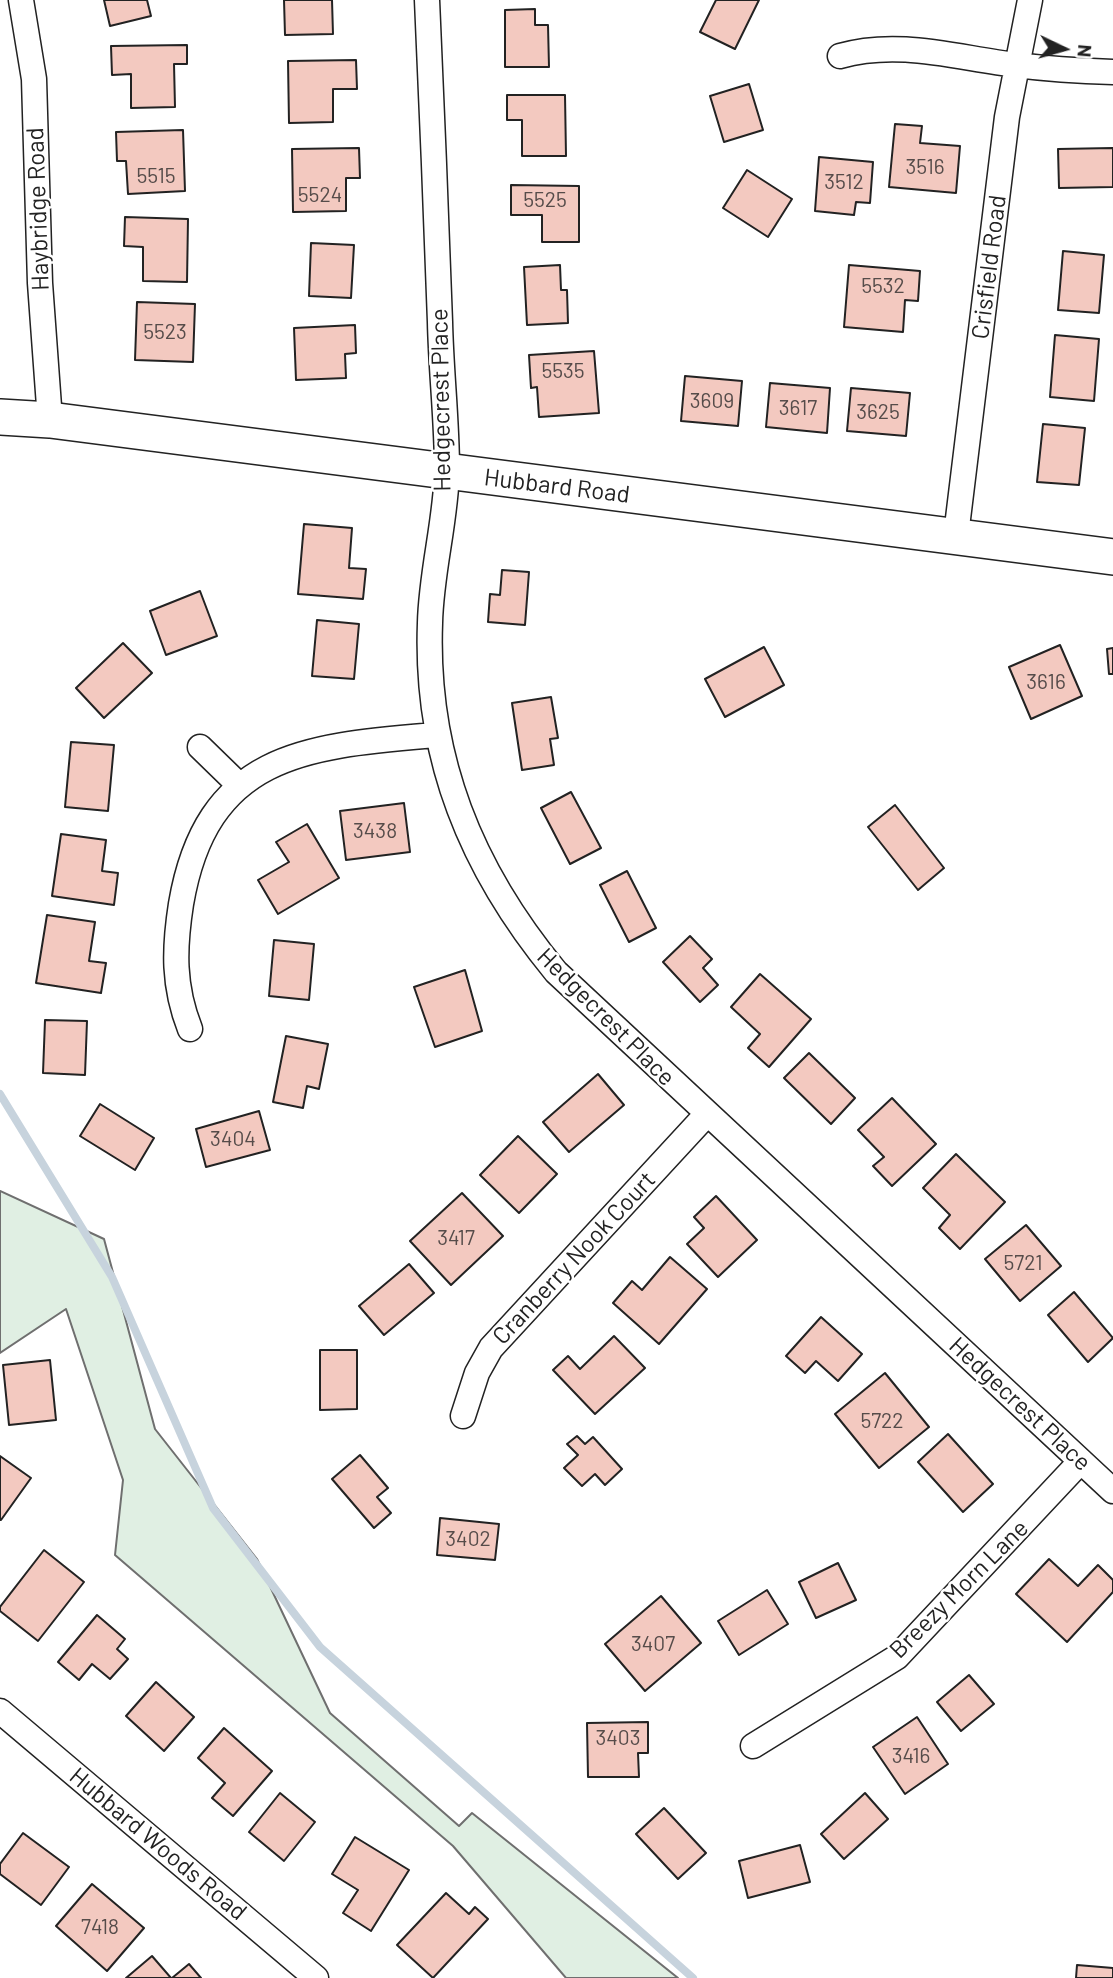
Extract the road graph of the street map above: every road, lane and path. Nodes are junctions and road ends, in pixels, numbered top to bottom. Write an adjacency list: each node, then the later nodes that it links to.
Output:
1 (21, 0): 8 (street, Haybridge Road)
2 (427, 0): 9 (street, Hedgecrest Place)
3 (1030, 0): 5 (street, Crisfield Road)
4 (840, 56): 5 (street)
5 (1016, 65): 6 (street); 10 (street, Crisfield Road)
6 (1113, 72)
7 (0, 417): 8 (main road, Hubbard Road)
8 (50, 420): 9 (main road, Hubbard Road)
9 (447, 472): 10 (main road, Hubbard Road); 12 (street, Hedgecrest Place)
10 (956, 535): 11 (main road, Hubbard Road)
11 (1113, 557)
12 (436, 735): 14 (street); 16 (street, Hedgecrest Place)
13 (200, 747): 14 (street)
14 (238, 784): 15 (street)
15 (190, 1029)
16 (707, 1114): 17 (street, Cranberry Nook Court); 18 (street, Hedgecrest Place)
17 (463, 1416)
18 (1080, 1461): 19 (street, Hedgecrest Place); 21 (street, Breezy Morn Lane)
19 (1113, 1491)
20 (0, 1711): 22 (street, Hubbard Woods Road)
21 (753, 1746)
22 (316, 1978)

